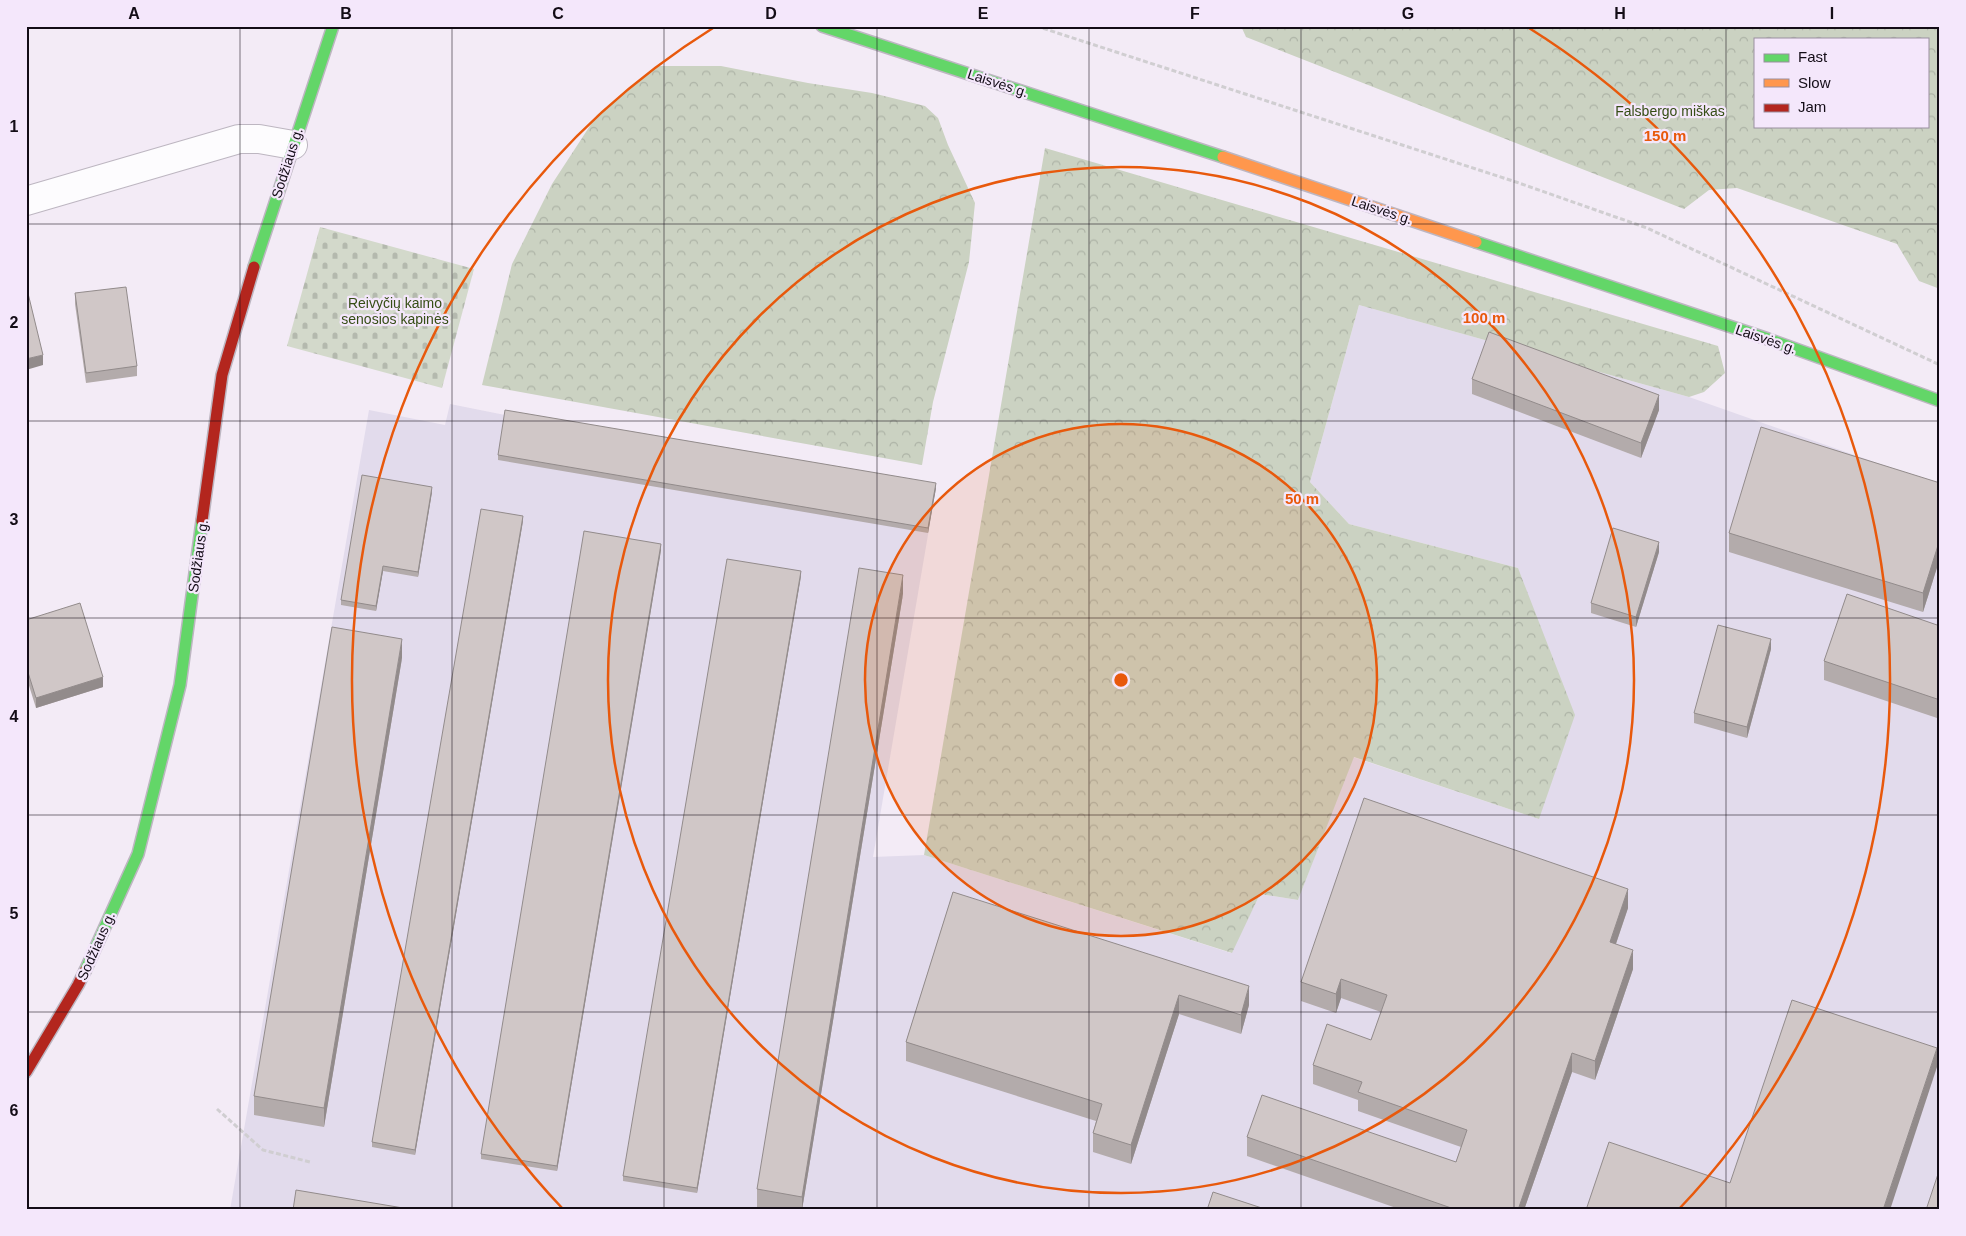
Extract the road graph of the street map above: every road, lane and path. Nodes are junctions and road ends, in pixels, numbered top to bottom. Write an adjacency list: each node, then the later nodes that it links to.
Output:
1 (333, 26): 4 (main road, Sodžiaus g.)
2 (822, 26): 7 (main road, Laisvės g.)
3 (1036, 26): 6 (path)
4 (293, 144): 5 (street); 8 (main road, Sodžiaus g.)
5 (26, 202)
6 (1940, 365)
7 (1940, 401)
8 (26, 1072)
9 (217, 1110): 10 (path)
10 (310, 1162)

